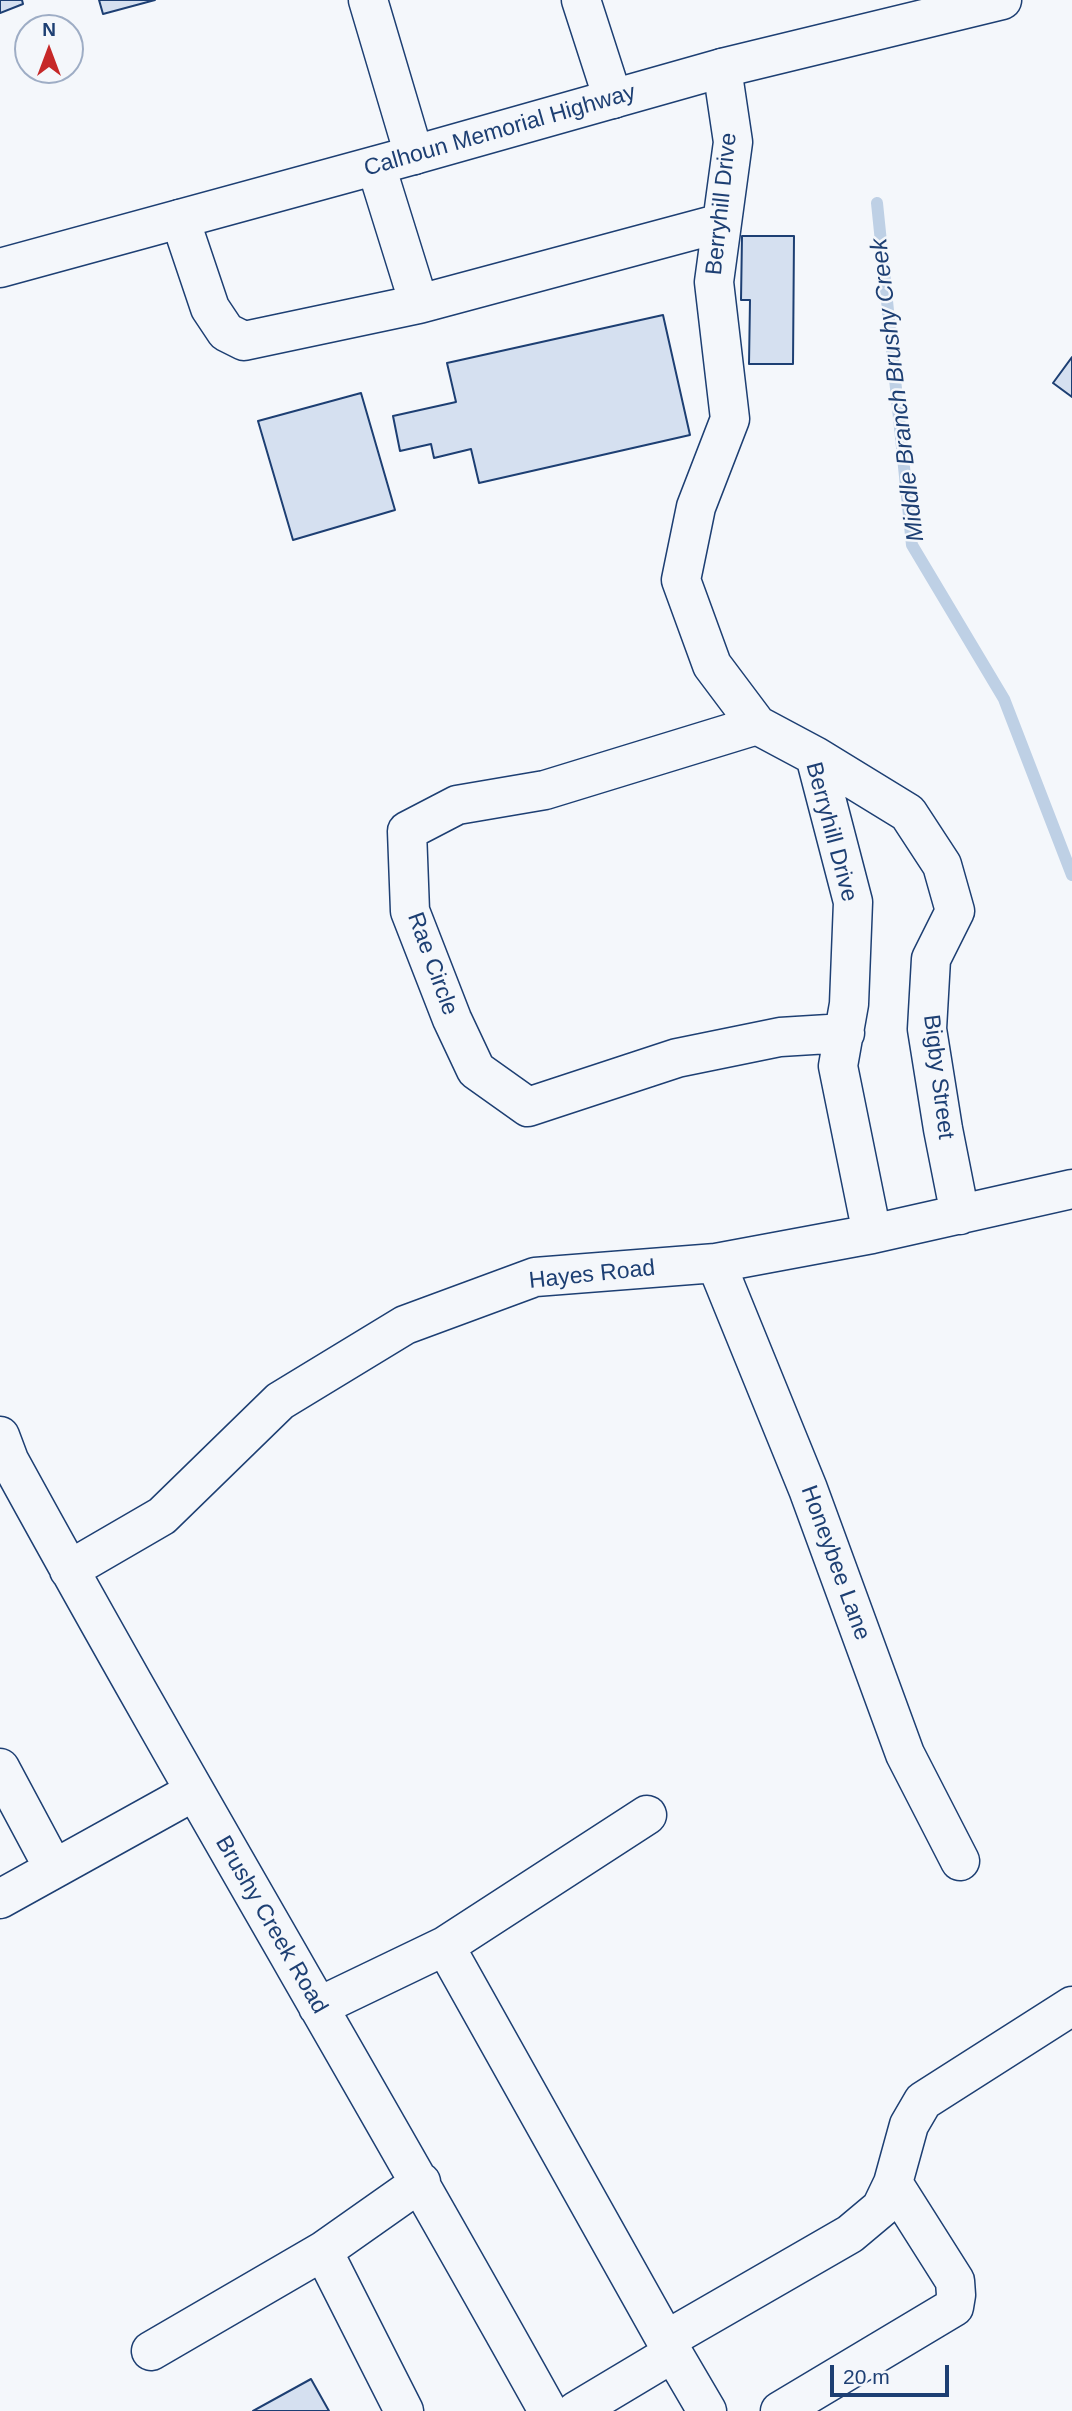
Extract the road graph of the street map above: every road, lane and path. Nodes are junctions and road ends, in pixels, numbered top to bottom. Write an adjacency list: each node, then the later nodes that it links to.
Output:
1 (368, 0): 6 (main road)
2 (580, 0): 5 (main road)
3 (995, 1): 4 (main road, Calhoun Memorial Highway)
4 (722, 68): 5 (main road, Calhoun Memorial Highway); 9 (main road, Berryhill Drive)
5 (613, 99): 6 (main road, Calhoun Memorial Highway)
6 (414, 155): 7 (main road, Calhoun Memorial Highway)
7 (376, 166): 8 (main road, Calhoun Memorial Highway); 11 (main road)
8 (180, 219): 10 (main road, Calhoun Memorial Highway); 11 (main road)
9 (721, 223): 11 (main road); 12 (main road, Berryhill Drive)
10 (0, 268)
11 (419, 304)
12 (757, 725): 13 (main road, Berryhill Drive); 14 (main road, Rae Circle)
13 (815, 756): 14 (main road, Berryhill Drive); 16 (main road, Bigby Street)
14 (845, 1033): 17 (main road, Berryhill Drive)
15 (1072, 1189): 16 (main road, Hayes Road)
16 (960, 1214): 17 (main road, Hayes Road)
17 (872, 1234): 18 (main road, Hayes Road)
18 (716, 1263): 20 (main road, Hayes Road); 24 (main road, Honeybee Lane)
19 (0, 1436): 20 (main road, Brushy Creek Road)
20 (69, 1570): 22 (main road, Brushy Creek Road)
21 (0, 1768): 25 (main road)
22 (193, 1792): 25 (main road); 29 (main road, Brushy Creek Road)
23 (647, 1815): 27 (main road)
24 (960, 1861)
25 (54, 1869): 26 (main road)
26 (0, 1899)
27 (445, 1946): 29 (main road); 33 (main road)
28 (1072, 2006): 31 (main road)
29 (318, 2007): 30 (main road, Brushy Creek Road)
30 (421, 2182): 32 (main road); 36 (main road, Brushy Creek Road)
31 (893, 2183): 33 (main road); 39 (main road)
32 (323, 2251): 34 (main road); 35 (main road)
33 (669, 2347): 37 (main road); 38 (main road)
34 (151, 2351)
35 (404, 2411)
36 (548, 2411)
37 (576, 2411)
38 (706, 2411)
39 (780, 2411)

